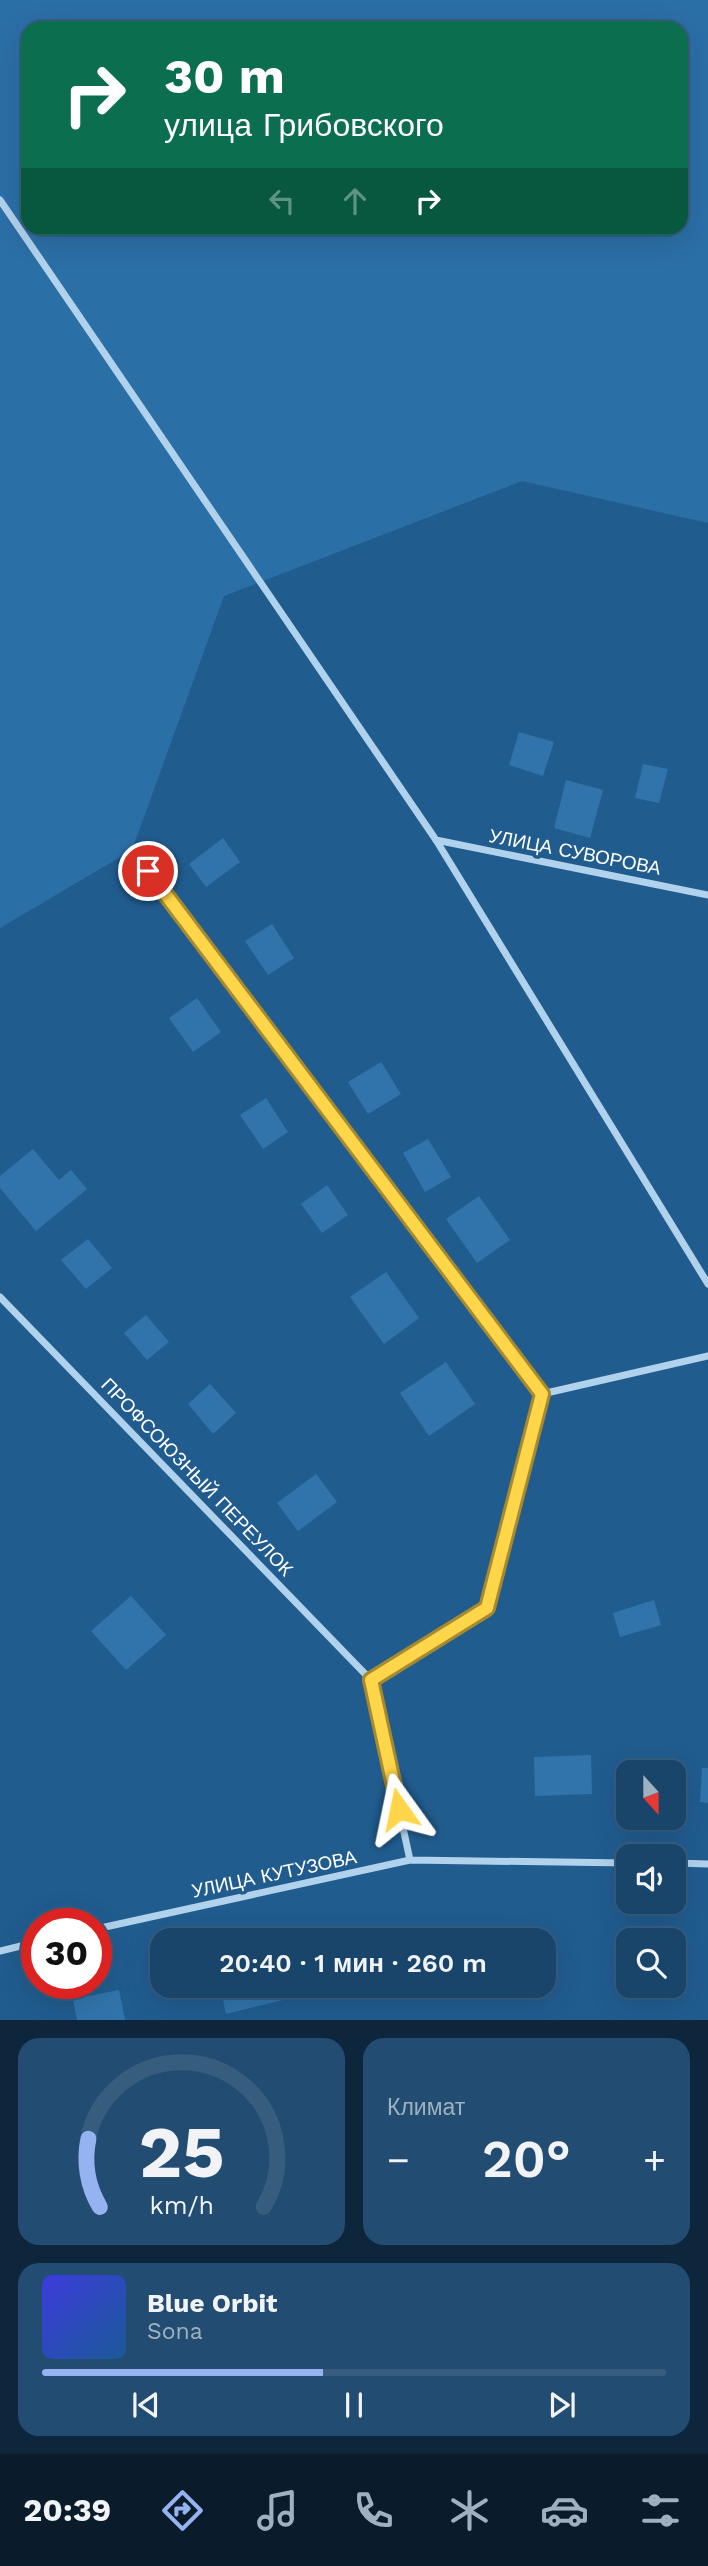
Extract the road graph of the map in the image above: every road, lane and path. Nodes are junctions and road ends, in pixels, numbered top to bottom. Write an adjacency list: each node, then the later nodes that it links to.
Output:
1 (0, 201): 2 (street)
2 (21, 232)
3 (23, 235): 4 (street)
4 (436, 840): 6 (street, УЛИЦА СУВОРОВА); 7 (street)
5 (132, 850): 10 (street)
6 (708, 895)
7 (708, 1284)
8 (0, 1297): 11 (street, ПРОФСОЮЗНЫЙ ПЕРЕУЛОК)
9 (708, 1356): 10 (street)
10 (542, 1394): 11 (street)
11 (371, 1680): 12 (street)
12 (410, 1860): 13 (street, УЛИЦА КУТУЗОВА); 16 (street, УЛИЦА КУТУЗОВА)
13 (616, 1863)
14 (686, 1863): 15 (street)
15 (708, 1864)
16 (112, 1925)
17 (21, 1946): 18 (street)
18 (0, 1951)

